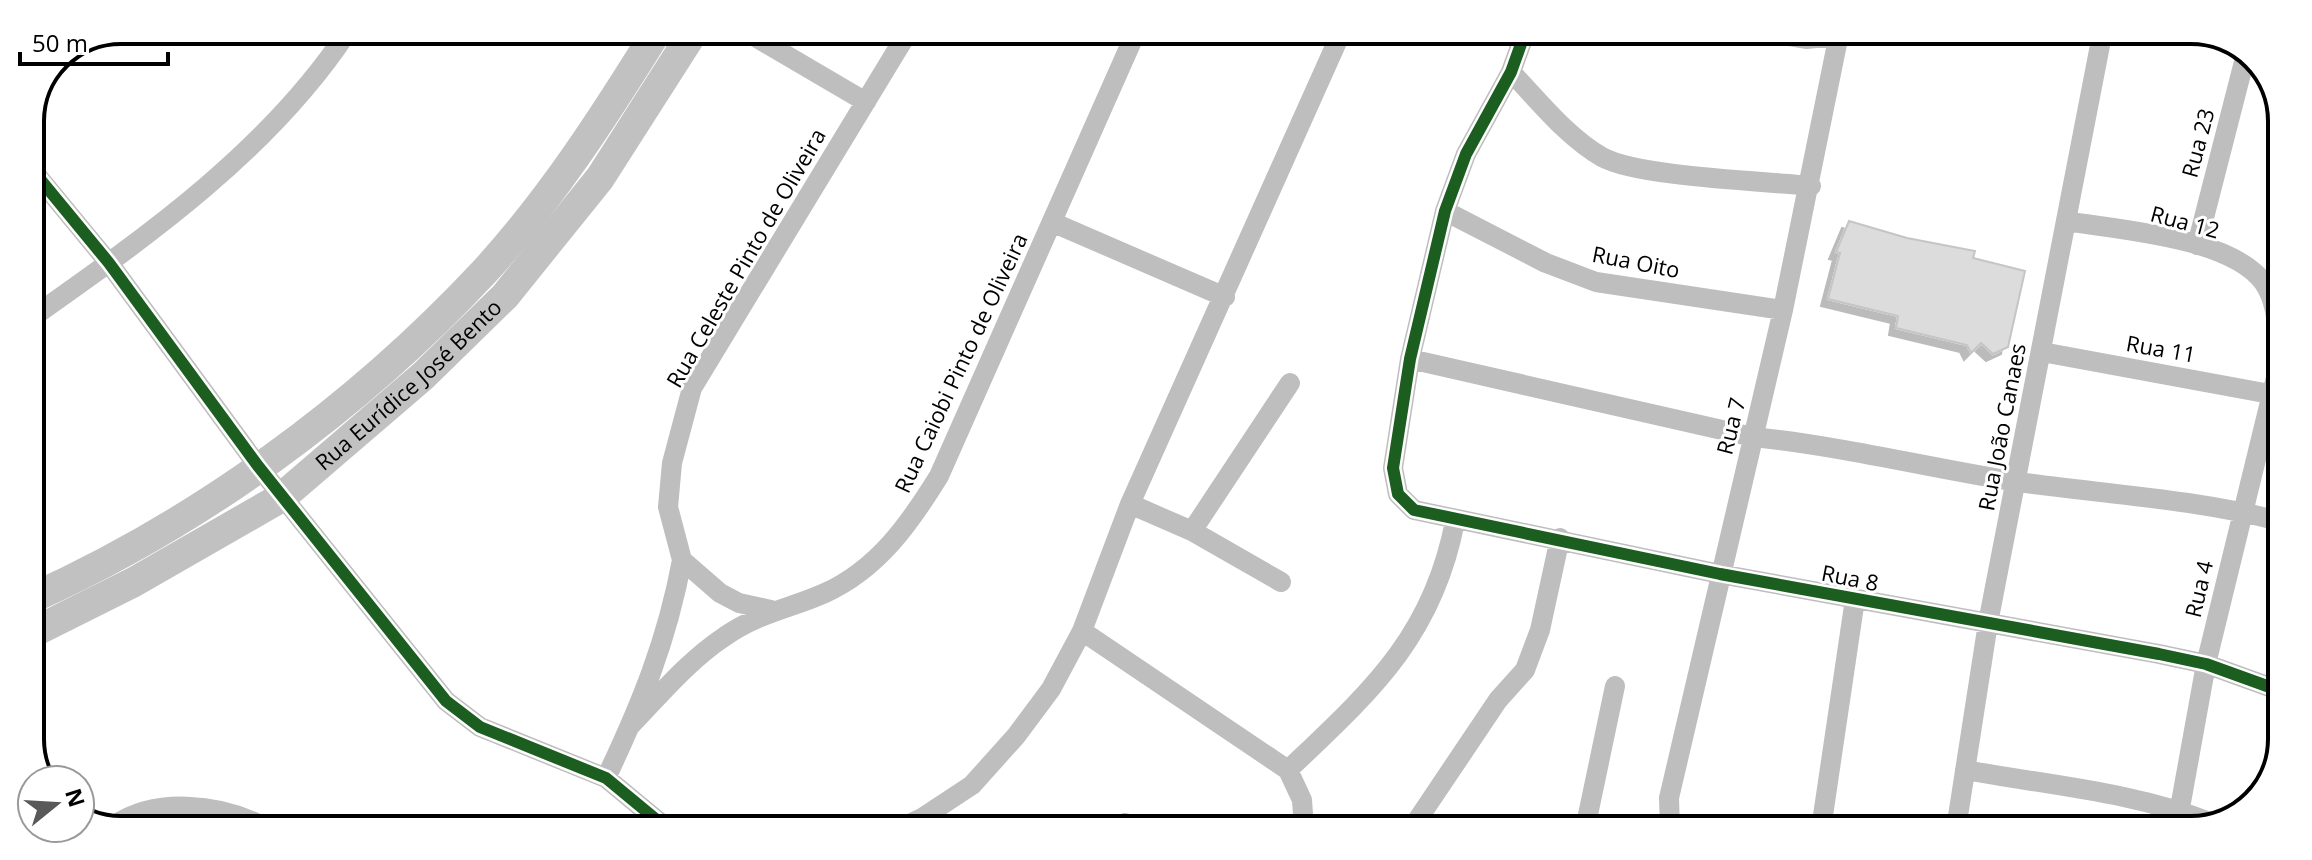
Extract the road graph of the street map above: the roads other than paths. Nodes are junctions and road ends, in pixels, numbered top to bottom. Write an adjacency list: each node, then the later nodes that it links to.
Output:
1 (340, 44): 20 (street)
2 (649, 44): 31 (street, Rua Eurídice José Bento)
3 (686, 44): 33 (street, Rua Eurídice José Bento)
4 (767, 44): 13 (street)
5 (901, 44): 13 (street, Rua Celeste Pinto de Oliveira)
6 (1131, 44): 18 (street, Rua Caiobi Pinto de Oliveira)
7 (1336, 44): 22 (street)
8 (1521, 44): 12 (street)
9 (1842, 44): 15 (street, Rua 7)
10 (2100, 44): 17 (street, Rua João Canaes)
11 (2243, 64): 19 (street, Rua 23)
12 (1511, 72): 15 (street); 16 (street)
13 (866, 102): 40 (street, Rua Celeste Pinto de Oliveira)
14 (44, 184): 20 (street)
15 (1811, 186): 24 (street, Rua 7)
16 (1445, 211): 24 (street, Rua Oito); 26 (street)
17 (2066, 221): 19 (street, Rua 12); 25 (street, Rua João Canaes)
18 (1054, 223): 22 (street); 45 (street, Rua Caiobi Pinto de Oliveira)
19 (2197, 245): 21 (street, Rua 12)
20 (109, 263): 23 (street); 31 (street)
21 (2268, 292)
22 (1225, 297): 34 (street)
23 (44, 309)
24 (1783, 310): 30 (street, Rua 7)
25 (2042, 352): 28 (street, Rua 11); 32 (street, Rua João Canaes)
26 (1410, 359): 30 (street); 37 (street, Rua 8)
27 (1290, 383): 38 (street)
28 (2268, 394)
29 (2268, 402): 35 (street, Rua 4)
30 (1753, 437): 32 (street); 41 (street, Rua 7)
31 (258, 466): 33 (street); 43 (street, Rua Eurídice José Bento)
32 (2016, 481): 35 (street); 46 (street, Rua João Canaes)
33 (282, 497): 47 (street, Rua Eurídice José Bento); 55 (street)
34 (1130, 504): 38 (street); 48 (street)
35 (2241, 511): 36 (street); 49 (street, Rua 4)
36 (2268, 518)
37 (1455, 521): 39 (street, Rua 8); 53 (street)
38 (1192, 531): 42 (street)
39 (1560, 538): 41 (street, Rua 8); 61 (street)
40 (682, 560): 45 (street); 52 (street, Rua Caiobi Pinto de Oliveira)
41 (1720, 574): 44 (street, Rua 8); 63 (street, Rua 7)
42 (1281, 582)
43 (44, 593)
44 (1855, 599): 46 (street, Rua 8); 64 (street)
45 (771, 610): 52 (street, Rua Caiobi Pinto de Oliveira)
46 (1988, 623): 49 (street, Rua 8); 54 (street, Rua João Canaes)
47 (44, 627)
48 (1082, 631): 53 (street); 59 (street)
49 (2206, 664): 51 (street, Rua 8); 67 (street, Rua 4)
50 (1615, 686): 62 (street)
51 (2268, 686)
52 (630, 726): 55 (street, Rua Caiobi Pinto de Oliveira)
53 (1288, 770): 60 (street)
54 (1965, 770): 65 (street, Rua João Canaes); 66 (street)
55 (606, 778): 58 (street)
56 (137, 816): 57 (street)
57 (242, 816)
58 (652, 816)
59 (925, 816)
60 (1303, 816)
61 (1419, 816)
62 (1588, 816)
63 (1670, 816)
64 (1823, 816)
65 (1958, 816)
66 (2162, 816)
67 (2180, 816)

